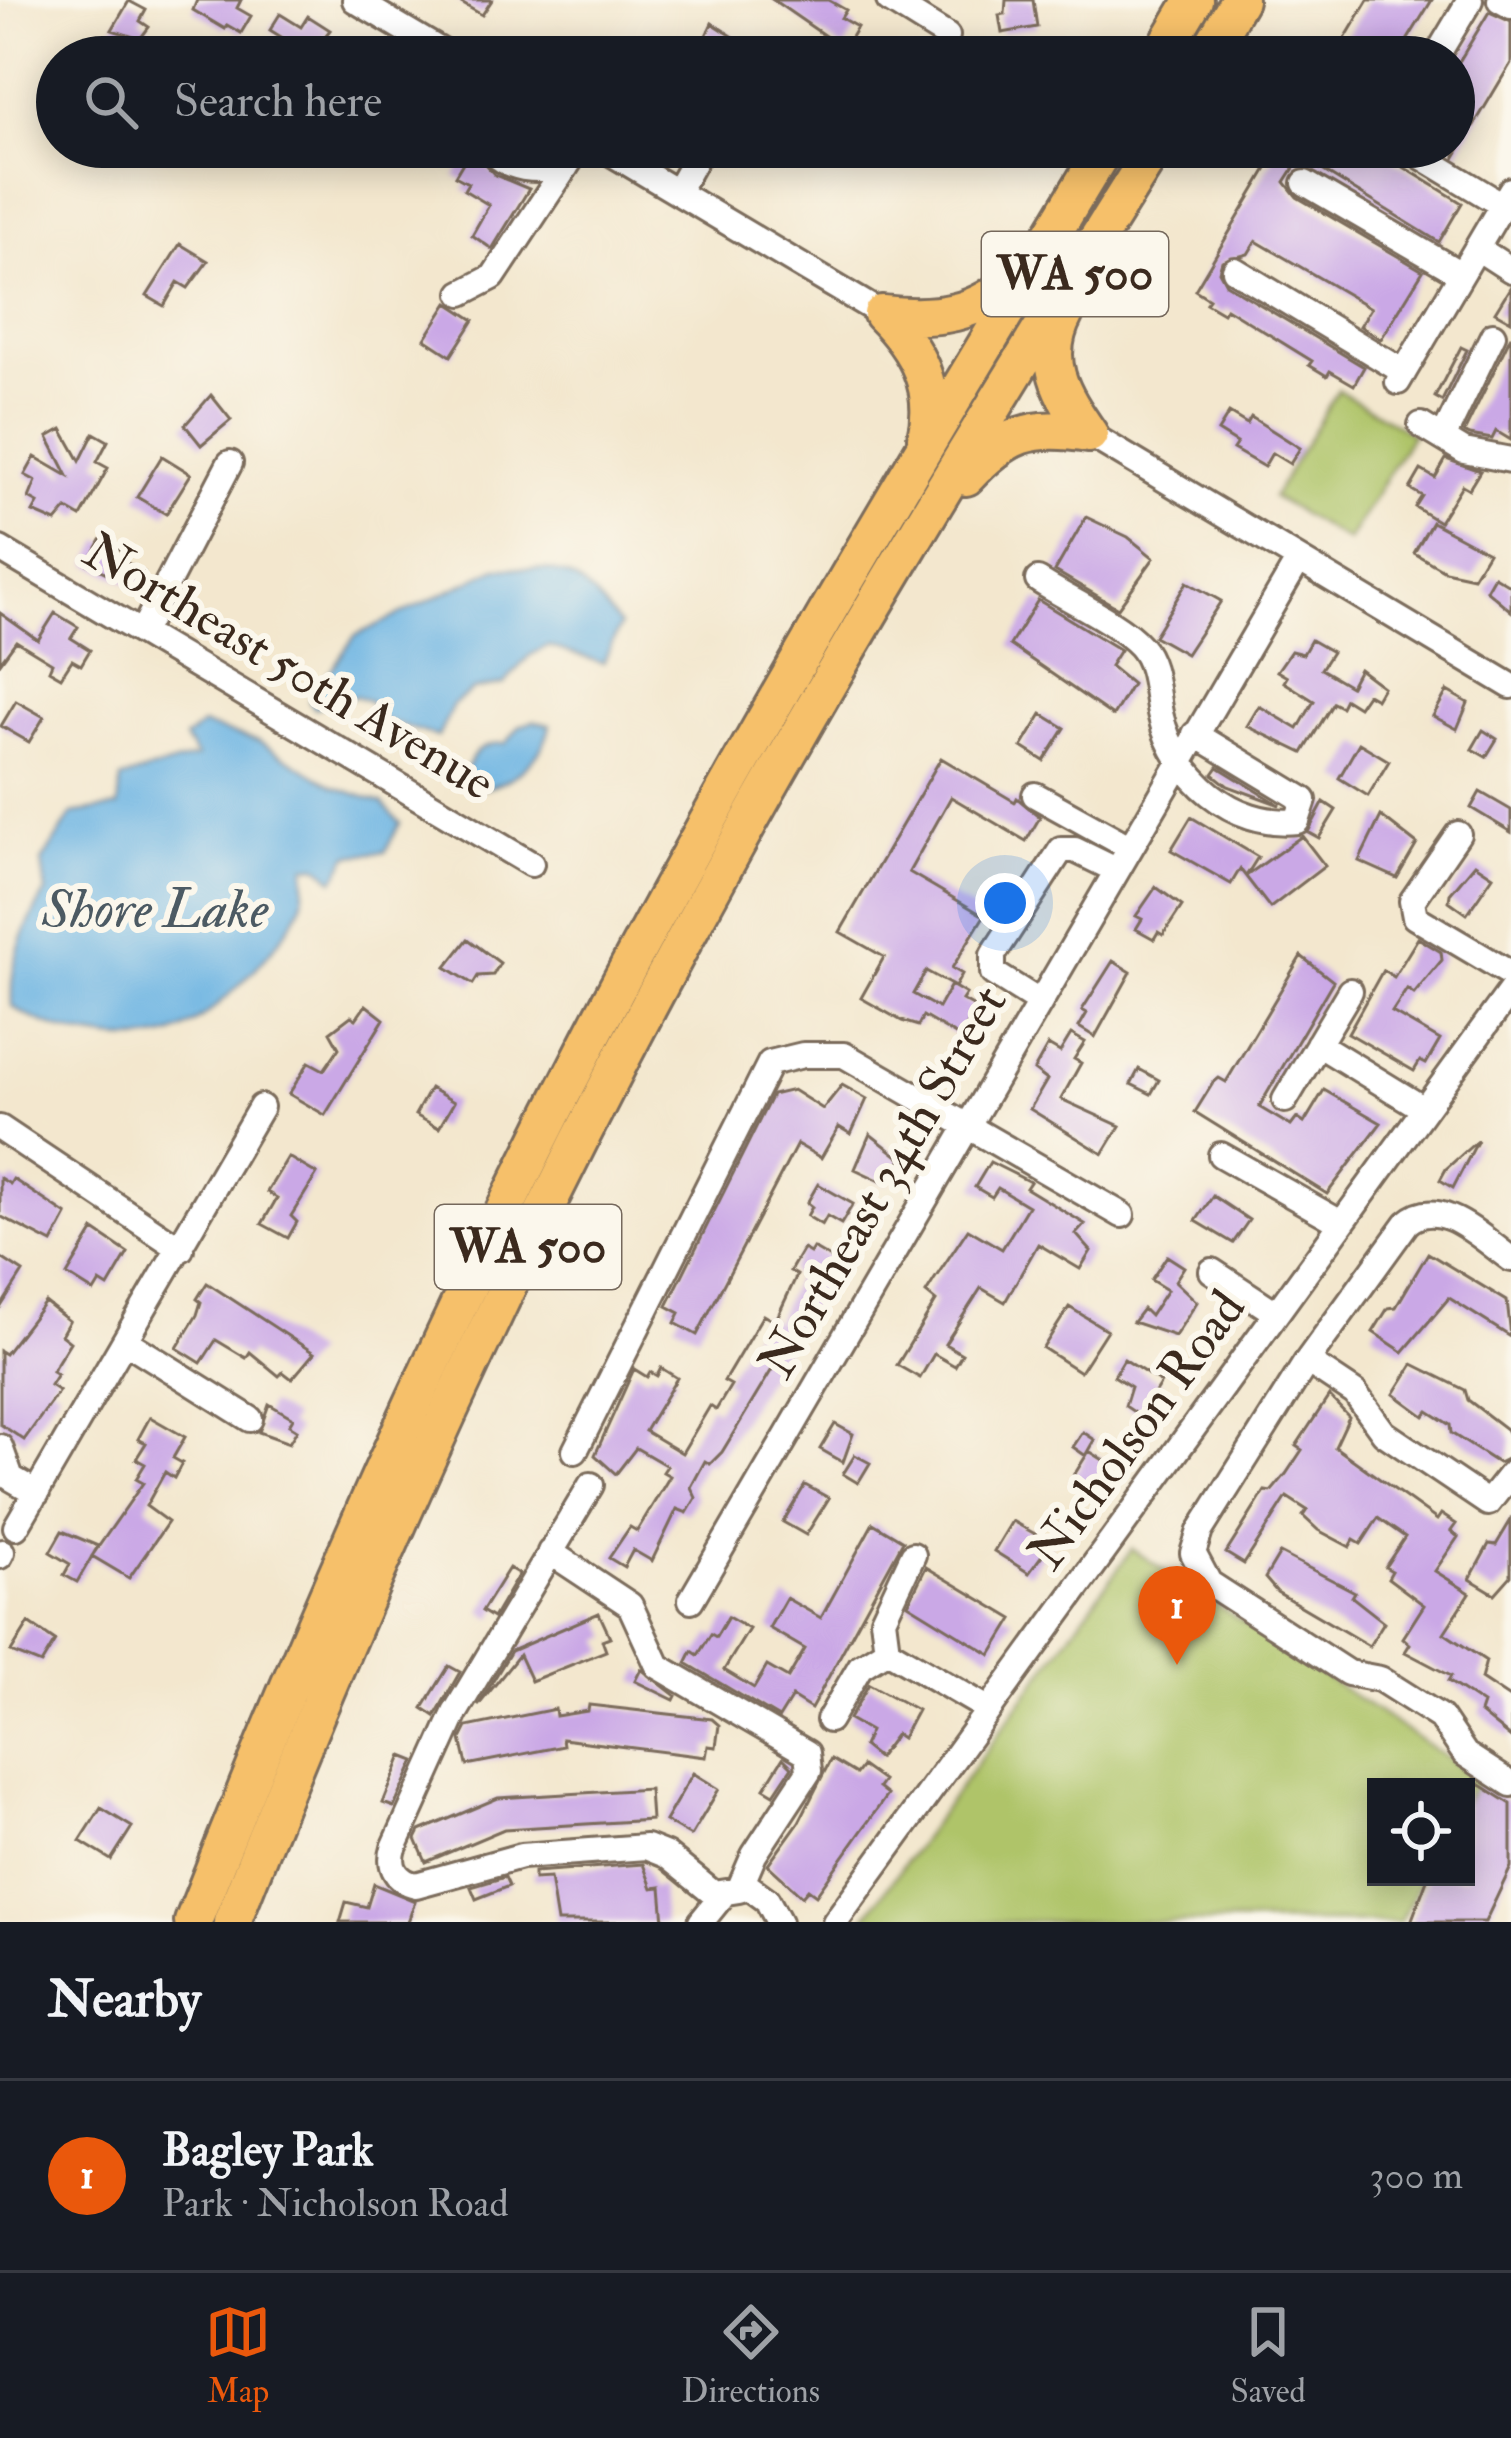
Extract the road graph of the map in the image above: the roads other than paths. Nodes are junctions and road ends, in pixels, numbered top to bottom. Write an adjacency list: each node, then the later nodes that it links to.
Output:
1 (355, 0): 8 (street)
2 (890, 0): 9 (street)
3 (1194, 0): 10 (highway)
4 (1239, 0): 11 (highway)
5 (1470, 0): 12 (street)
6 (1501, 0): 7 (street)
7 (1511, 6)
8 (416, 36)
9 (947, 36)
10 (1173, 36)
11 (1218, 36)
12 (1449, 36)
13 (566, 168): 28 (street)
14 (637, 168): 22 (street)
15 (689, 168): 22 (street)
16 (1091, 168): 29 (highway)
17 (1093, 168): 32 (highway, WA 500)
18 (1141, 168): 38 (highway, WA 500)
19 (1142, 168): 31 (highway)
20 (1448, 168): 23 (street)
21 (1305, 183): 27 (street)
22 (676, 192): 29 (street)
23 (1507, 198): 24 (street)
24 (1477, 248): 26 (street); 27 (street)
25 (1235, 269): 27 (street)
26 (1511, 270)
27 (1461, 274)
28 (462, 293)
29 (882, 314): 32 (highway)
30 (1493, 335): 33 (street)
31 (1089, 434): 36 (street); 38 (highway)
32 (924, 448): 82 (highway, WA 500)
33 (1511, 460)
34 (230, 463): 39 (street)
35 (0, 549): 39 (street, Northeast 50th Avenue)
36 (1298, 561): 40 (street); 41 (street, Northeast 34th Street)
37 (1038, 580): 42 (street)
38 (863, 629): 83 (highway, WA 500)
39 (142, 632): 46 (street, Northeast 50th Avenue)
40 (1511, 686)
41 (1195, 734): 42 (street, Northeast 34th Street); 42 (street)
42 (1180, 760): 45 (street, Northeast 34th Street)
43 (1035, 795): 45 (street)
44 (1458, 834): 48 (street)
45 (1129, 847): 47 (street, Northeast 34th Street)
46 (531, 863)
47 (1116, 870): 51 (street, Northeast 34th Street); 51 (street)
48 (1511, 974)
49 (1511, 990): 55 (street, Nicholson Road)
50 (1350, 991): 52 (street)
51 (1040, 1002): 56 (street, Northeast 34th Street)
52 (1318, 1044): 53 (street); 55 (street)
53 (1285, 1100)
54 (262, 1108): 61 (street)
55 (1424, 1109): 60 (street, Nicholson Road)
56 (969, 1123): 59 (street); 69 (street); 76 (street, Northeast 34th Street)
57 (0, 1129): 61 (street)
58 (1221, 1155): 60 (street)
59 (1122, 1215)
60 (1341, 1223): 64 (street, Nicholson Road)
61 (182, 1249): 65 (street)
62 (1511, 1258): 66 (street)
63 (1213, 1271): 64 (street)
64 (1276, 1313): 78 (street, Nicholson Road)
65 (127, 1342): 67 (street); 72 (street)
66 (1307, 1361): 70 (street); 80 (street)
67 (250, 1419)
68 (0, 1447): 72 (street)
69 (575, 1451)
70 (1511, 1474)
71 (591, 1485): 74 (street)
72 (37, 1493): 73 (street)
73 (16, 1527)
74 (550, 1552): 81 (street); 81 (street)
75 (913, 1555): 77 (street)
76 (691, 1600)
77 (887, 1651): 78 (street); 79 (street)
78 (988, 1709): 86 (street, Nicholson Road)
79 (829, 1720)
80 (1511, 1784)
81 (734, 1890): 84 (street); 85 (street)
82 (194, 1922)
83 (232, 1922)
84 (701, 1922)
85 (779, 1922)
86 (836, 1922)

